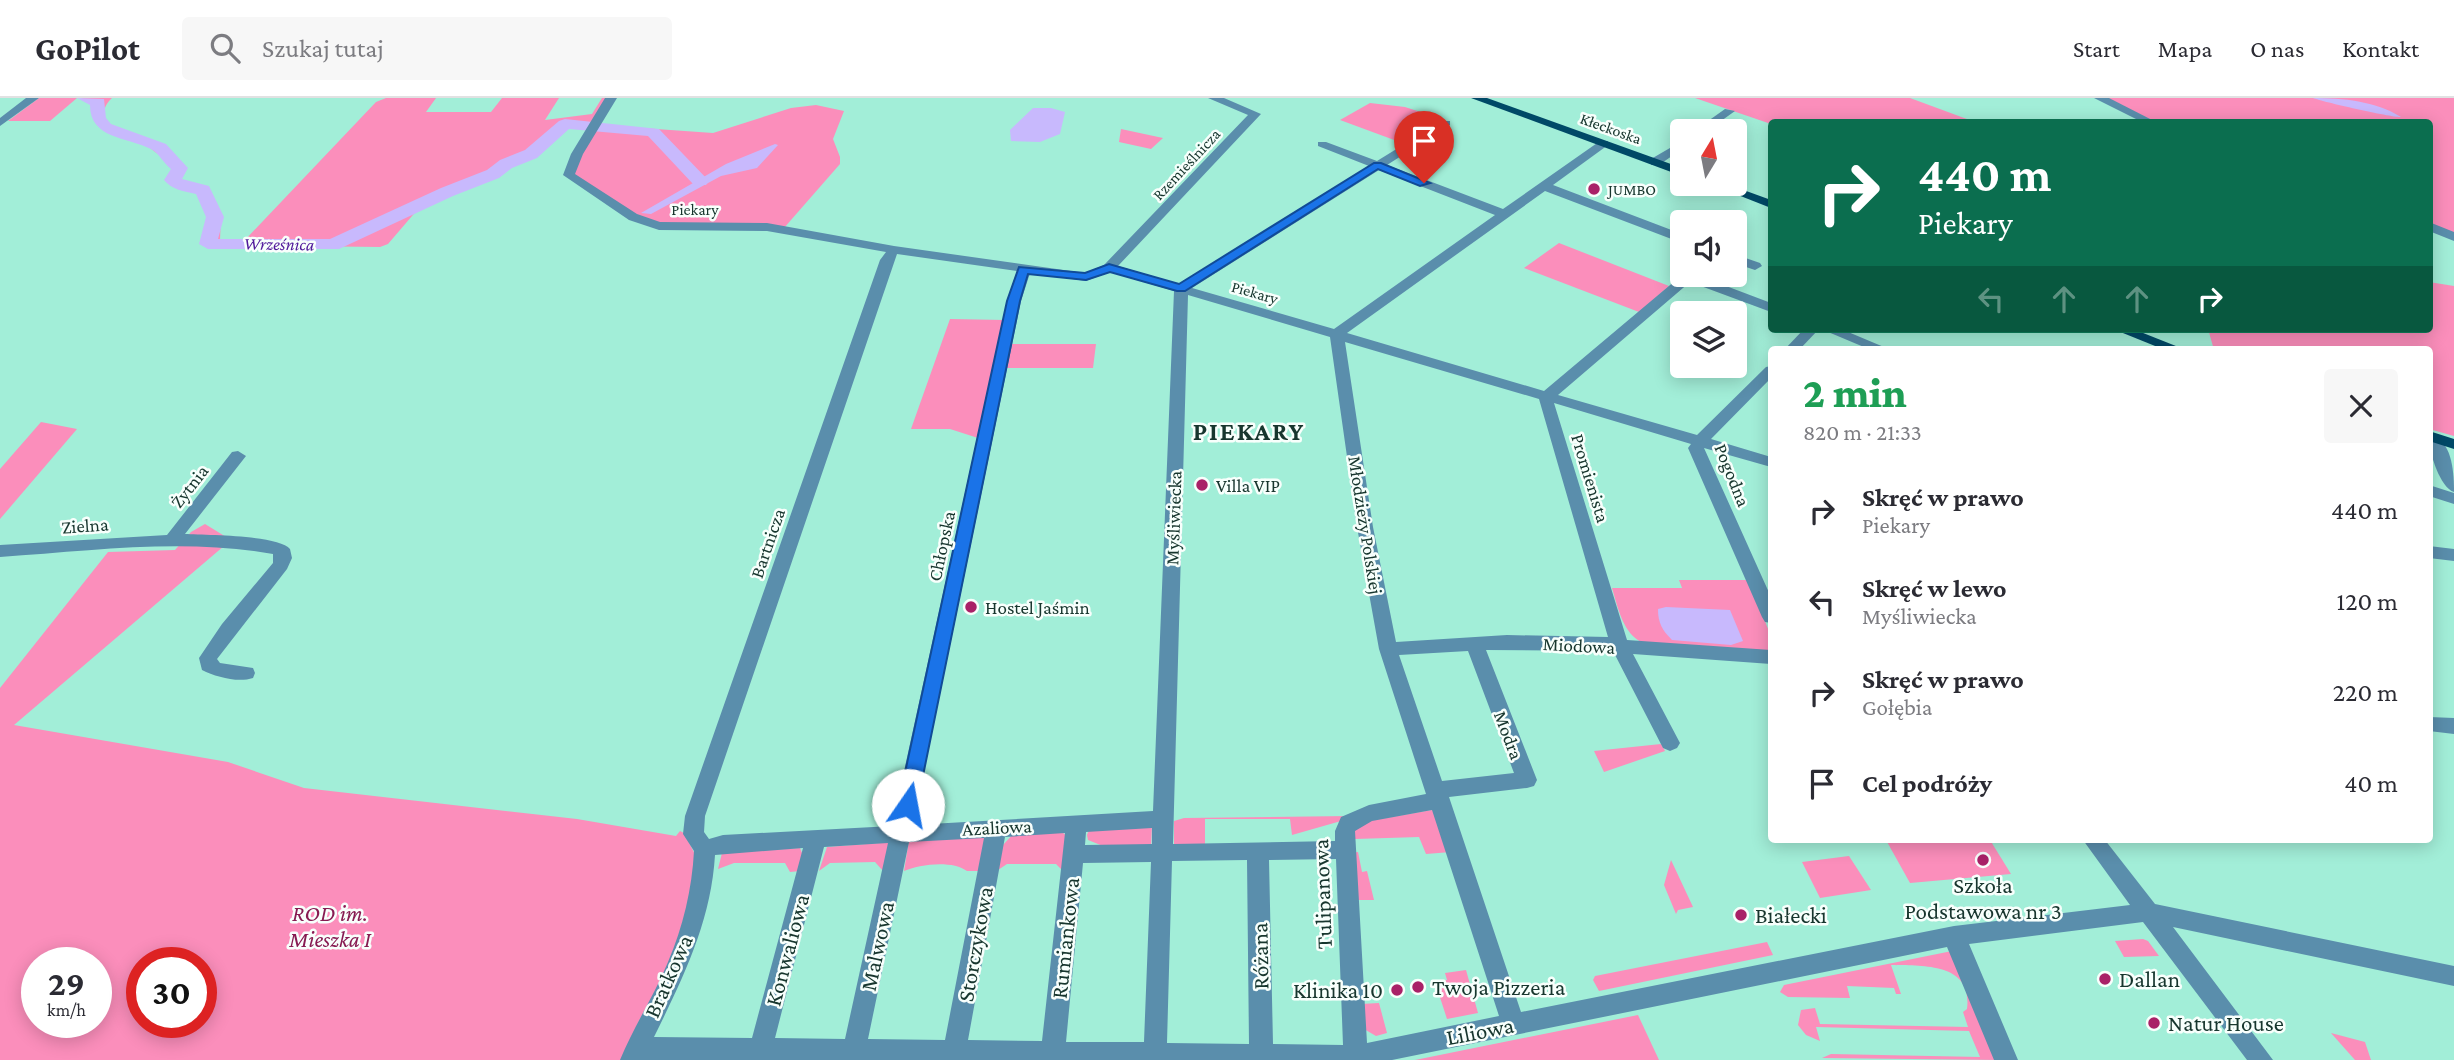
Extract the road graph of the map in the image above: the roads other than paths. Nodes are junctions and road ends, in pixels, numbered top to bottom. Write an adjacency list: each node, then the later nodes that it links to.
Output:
1 (33, 98): 9 (street)
2 (611, 98): 24 (street, Piekary)
3 (1214, 98): 27 (street, Rzemieślnicza)
4 (1477, 98): 12 (main road, Kłeckoska)
5 (2100, 98): 8 (street)
6 (1729, 111): 7 (street)
7 (1717, 119)
8 (2144, 119)
9 (0, 122)
10 (1446, 123): 15 (street)
11 (1322, 144): 15 (street)
12 (1604, 144): 14 (main road, Kłeckoska); 17 (street)
13 (1670, 152): 14 (street, Kłeckoska)
14 (1655, 162): 16 (main road, Kłeckoska)
15 (1377, 165): 20 (street); 31 (street)
16 (1670, 168)
17 (1544, 186): 20 (street); 22 (street)
18 (1747, 195): 19 (main road)
19 (1768, 203)
20 (1504, 214): 36 (street)
21 (2433, 228): 23 (street)
22 (1670, 234)
23 (2454, 237)
24 (894, 250): 28 (street, Piekary); 71 (street, Bartnicza)
25 (1747, 263): 26 (street)
26 (1755, 266)
27 (1109, 268): 28 (street, Piekary); 31 (street, Piekary)
28 (1024, 270): 68 (street, Chłopska)
29 (1676, 287): 41 (street)
30 (1718, 287): 32 (street)
31 (1181, 289): 36 (street, Piekary); 65 (street, Myśliwiecka)
32 (1768, 306)
33 (1808, 333): 37 (street)
34 (1839, 333): 38 (street)
35 (2131, 333): 39 (main road)
36 (1337, 334): 41 (street, Piekary); 58 (street, Młodzieży Polskiej)
37 (1795, 346)
38 (1873, 346)
39 (2168, 346)
40 (1768, 373): 43 (street, Pogodna)
41 (1547, 396): 43 (street, Piekary); 57 (street, Promienista)
42 (2433, 439): 45 (main road)
43 (1700, 441): 47 (street, Piekary); 55 (street, Pogodna)
44 (2433, 443): 48 (street)
45 (2454, 444)
46 (238, 457): 51 (street, Żytnia)
47 (1768, 461)
48 (2454, 487)
49 (2433, 491): 50 (street)
50 (2454, 499)
51 (172, 540): 52 (street, Zielna); 60 (street, Zielna)
52 (0, 551)
53 (2433, 552): 54 (street)
54 (2454, 555)
55 (1768, 610)
56 (1475, 644): 57 (street, Miodowa); 58 (street, Miodowa); 64 (street, Modra)
57 (1620, 646): 59 (street, Miodowa); 63 (street, Promienista)
58 (1388, 649): 64 (street, Młodzieży Polskiej)
59 (1768, 657)
60 (246, 673)
61 (2433, 724): 62 (street)
62 (2454, 726)
63 (1670, 743)
64 (1439, 795): 72 (street, Tulipanowa); 79 (street, Młodzieży Polskiej)
65 (1164, 819): 66 (street, Azaliowa); 74 (street, Myśliwiecka)
66 (1077, 823): 67 (street, Azaliowa); 75 (street, Rumiankowa)
67 (996, 827): 68 (street, Azaliowa); 84 (street, Storczykowa)
68 (902, 832): 69 (street, Azaliowa); 83 (street, Malwowa)
69 (816, 839): 71 (street, Azaliowa); 82 (street, Konwaliowa)
70 (2095, 843): 76 (street)
71 (705, 849): 81 (street, Bratkowa)
72 (1344, 850): 73 (street); 87 (street, Tulipanowa)
73 (1258, 852): 74 (street); 86 (street, Różana)
74 (1162, 853): 75 (street); 85 (street, Myśliwiecka)
75 (1074, 854): 80 (street, Rumiankowa)
76 (2147, 912): 77 (street, Liliowa); 78 (street, Liliowa); 89 (street)
77 (1954, 936): 79 (street, Liliowa); 88 (street)
78 (2454, 976)
79 (1514, 1025): 87 (street, Liliowa)
80 (1053, 1052): 84 (street, Liliowa); 85 (street, Liliowa)
81 (635, 1054): 82 (street, Liliowa)
82 (759, 1054): 83 (street, Liliowa)
83 (853, 1055): 84 (street, Liliowa)
84 (954, 1056)
85 (1155, 1057): 86 (street, Liliowa)
86 (1261, 1057): 87 (street, Liliowa)
87 (1356, 1058)
88 (2006, 1060)
89 (2261, 1060)

